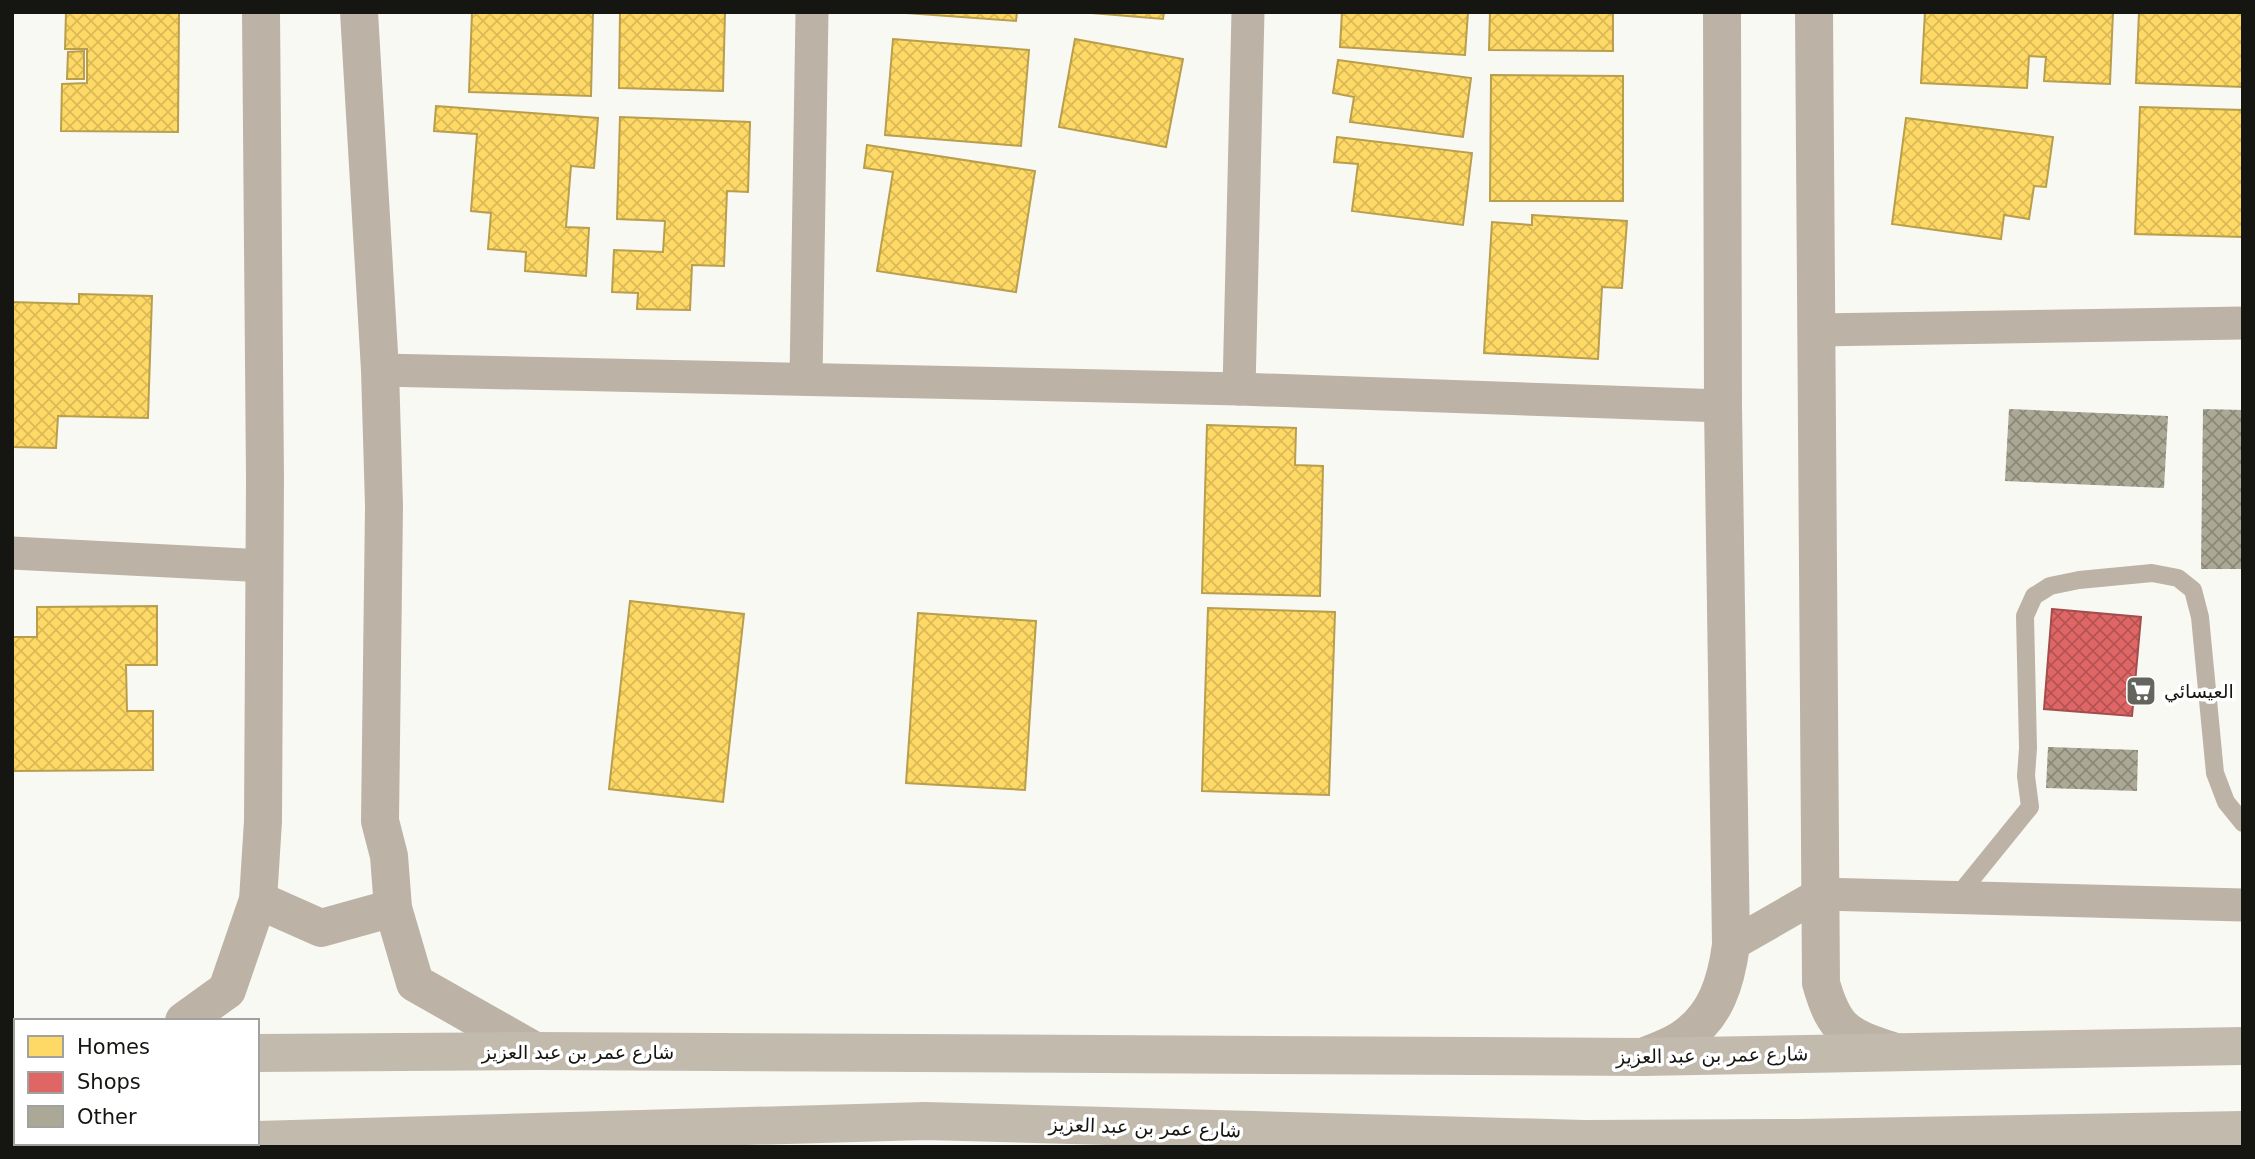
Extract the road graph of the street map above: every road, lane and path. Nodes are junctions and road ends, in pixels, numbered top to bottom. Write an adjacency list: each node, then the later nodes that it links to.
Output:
1 (261, 12): 14 (street)
2 (359, 12): 9 (street)
3 (812, 12): 10 (street)
4 (1248, 12): 11 (street)
5 (1722, 12): 12 (street)
6 (1814, 12): 8 (street)
7 (2243, 323): 8 (street)
8 (1816, 330): 16 (street)
9 (380, 370): 10 (street); 21 (street)
10 (806, 379): 11 (street)
11 (1239, 389): 12 (street)
12 (1723, 406): 23 (street)
13 (12, 553): 14 (street)
14 (265, 566): 18 (street)
15 (2243, 823): 17 (lane)
16 (1820, 894): 17 (street); 23 (street); 27 (street)
17 (1957, 897): 19 (street)
18 (258, 900): 21 (street); 24 (street)
19 (2184, 903): 20 (street); 22 (street)
20 (2243, 905)
21 (393, 908): 26 (street)
22 (2243, 922)
23 (1731, 945): 29 (street)
24 (187, 1019)
25 (2243, 1046): 27 (main road, شارع عمر بن عبد العزيز)
26 (536, 1051): 28 (main road, شارع عمر بن عبد العزيز); 29 (main road, شارع عمر بن عبد العزيز)
27 (1895, 1052): 29 (main road, شارع عمر بن عبد العزيز)
28 (259, 1053)
29 (1642, 1057)
30 (2243, 1130): 34 (main road, شارع عمر بن عبد العزيز)
31 (732, 1137): 32 (main road, شارع عمر بن عبد العزيز); 33 (main road, شارع عمر بن عبد العزيز)
32 (259, 1140)
33 (1595, 1143): 34 (main road, شارع عمر بن عبد العزيز)
34 (1790, 1143)
35 (88, 1145): 36 (main road)
36 (28, 1147)

